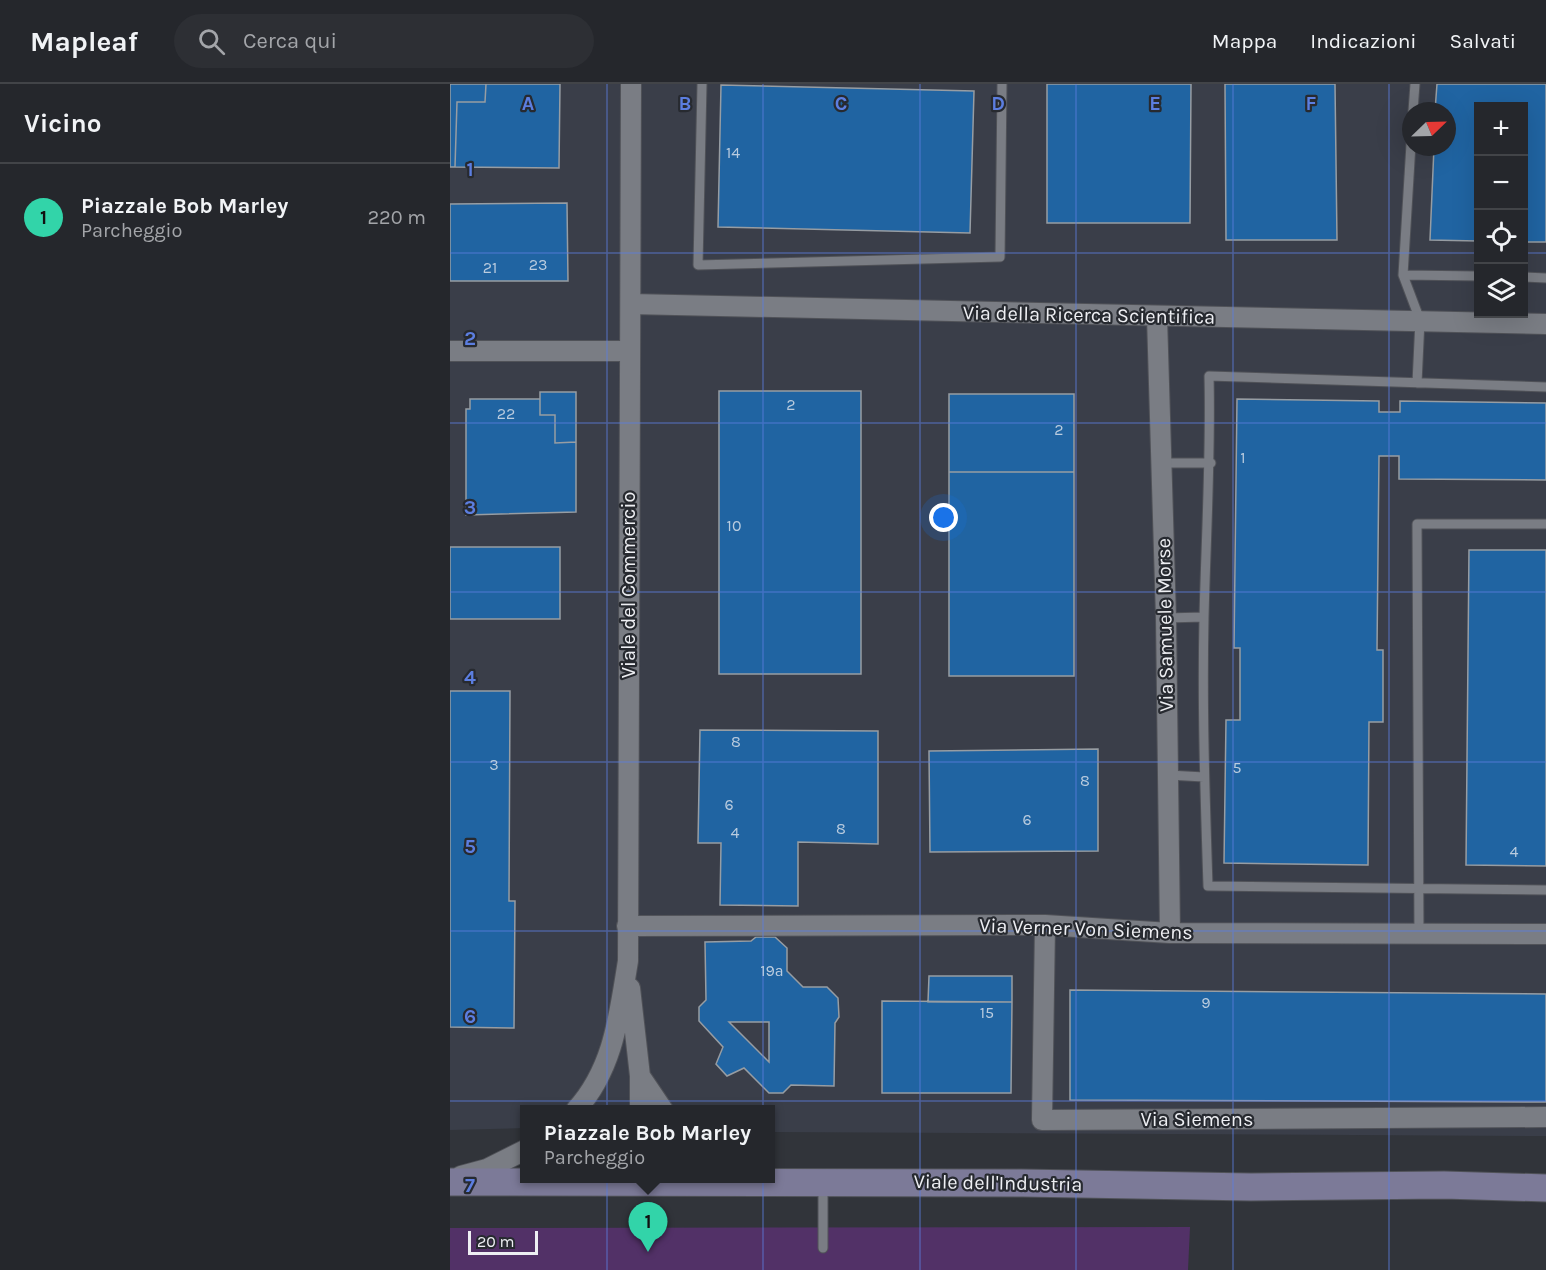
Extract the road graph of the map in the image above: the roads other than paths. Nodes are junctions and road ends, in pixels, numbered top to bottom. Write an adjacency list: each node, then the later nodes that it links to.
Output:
1 (631, 84): 11 (street, Viale del Commercio)
2 (702, 84): 3 (lane)
3 (1002, 84)
4 (1415, 84): 5 (lane)
5 (1414, 102)
6 (1410, 156): 7 (lane)
7 (1403, 275): 8 (lane); 13 (lane)
8 (1474, 276)
9 (1528, 277): 10 (lane)
10 (1546, 278)
11 (631, 304): 12 (street, Via della Ricerca Scientifica); 16 (street, Viale del Commercio)
12 (1157, 317): 13 (street, Via della Ricerca Scientifica); 19 (street, Via Samuele Morse)
13 (1420, 320): 14 (street, Via della Ricerca Scientifica); 17 (lane)
14 (1546, 324)
15 (450, 351): 16 (street)
16 (629, 351): 29 (street, Viale del Commercio)
17 (1417, 383): 18 (lane); 20 (lane)
18 (1546, 387)
19 (1160, 463): 20 (lane); 23 (street, Via Samuele Morse)
20 (1211, 463): 22 (lane)
21 (1546, 524): 26 (lane)
22 (1204, 617): 23 (lane); 25 (lane)
23 (1166, 618): 24 (street, Via Samuele Morse)
24 (1168, 775): 25 (lane); 30 (street, Via Samuele Morse)
25 (1204, 777): 26 (lane)
26 (1419, 888): 27 (lane); 31 (lane)
27 (1546, 890)
28 (1045, 925): 29 (street, Via Verner Von Siemens); 30 (street, Via Verner Von Siemens); 40 (street, Via Siemens)
29 (627, 926): 33 (street, Viale del Commercio)
30 (1170, 933): 31 (street, Via Verner Von Siemens)
31 (1419, 934): 32 (street, Via Verner Von Siemens)
32 (1546, 934)
33 (628, 961): 34 (street); 35 (street, Viale del Commercio)
34 (640, 1076): 38 (street); 39 (street)
35 (597, 1082): 36 (street); 37 (street)
36 (580, 1105)
37 (593, 1105)
38 (640, 1105)
39 (660, 1105)
40 (1546, 1117)
41 (520, 1152): 42 (street)
42 (450, 1180): 43 (street, Viale dell'Industria)
43 (520, 1180)
44 (775, 1180): 45 (street, Viale dell'Industria)
45 (823, 1182): 46 (street, Viale dell'Industria); 47 (lane)
46 (1546, 1188)
47 (823, 1248)

